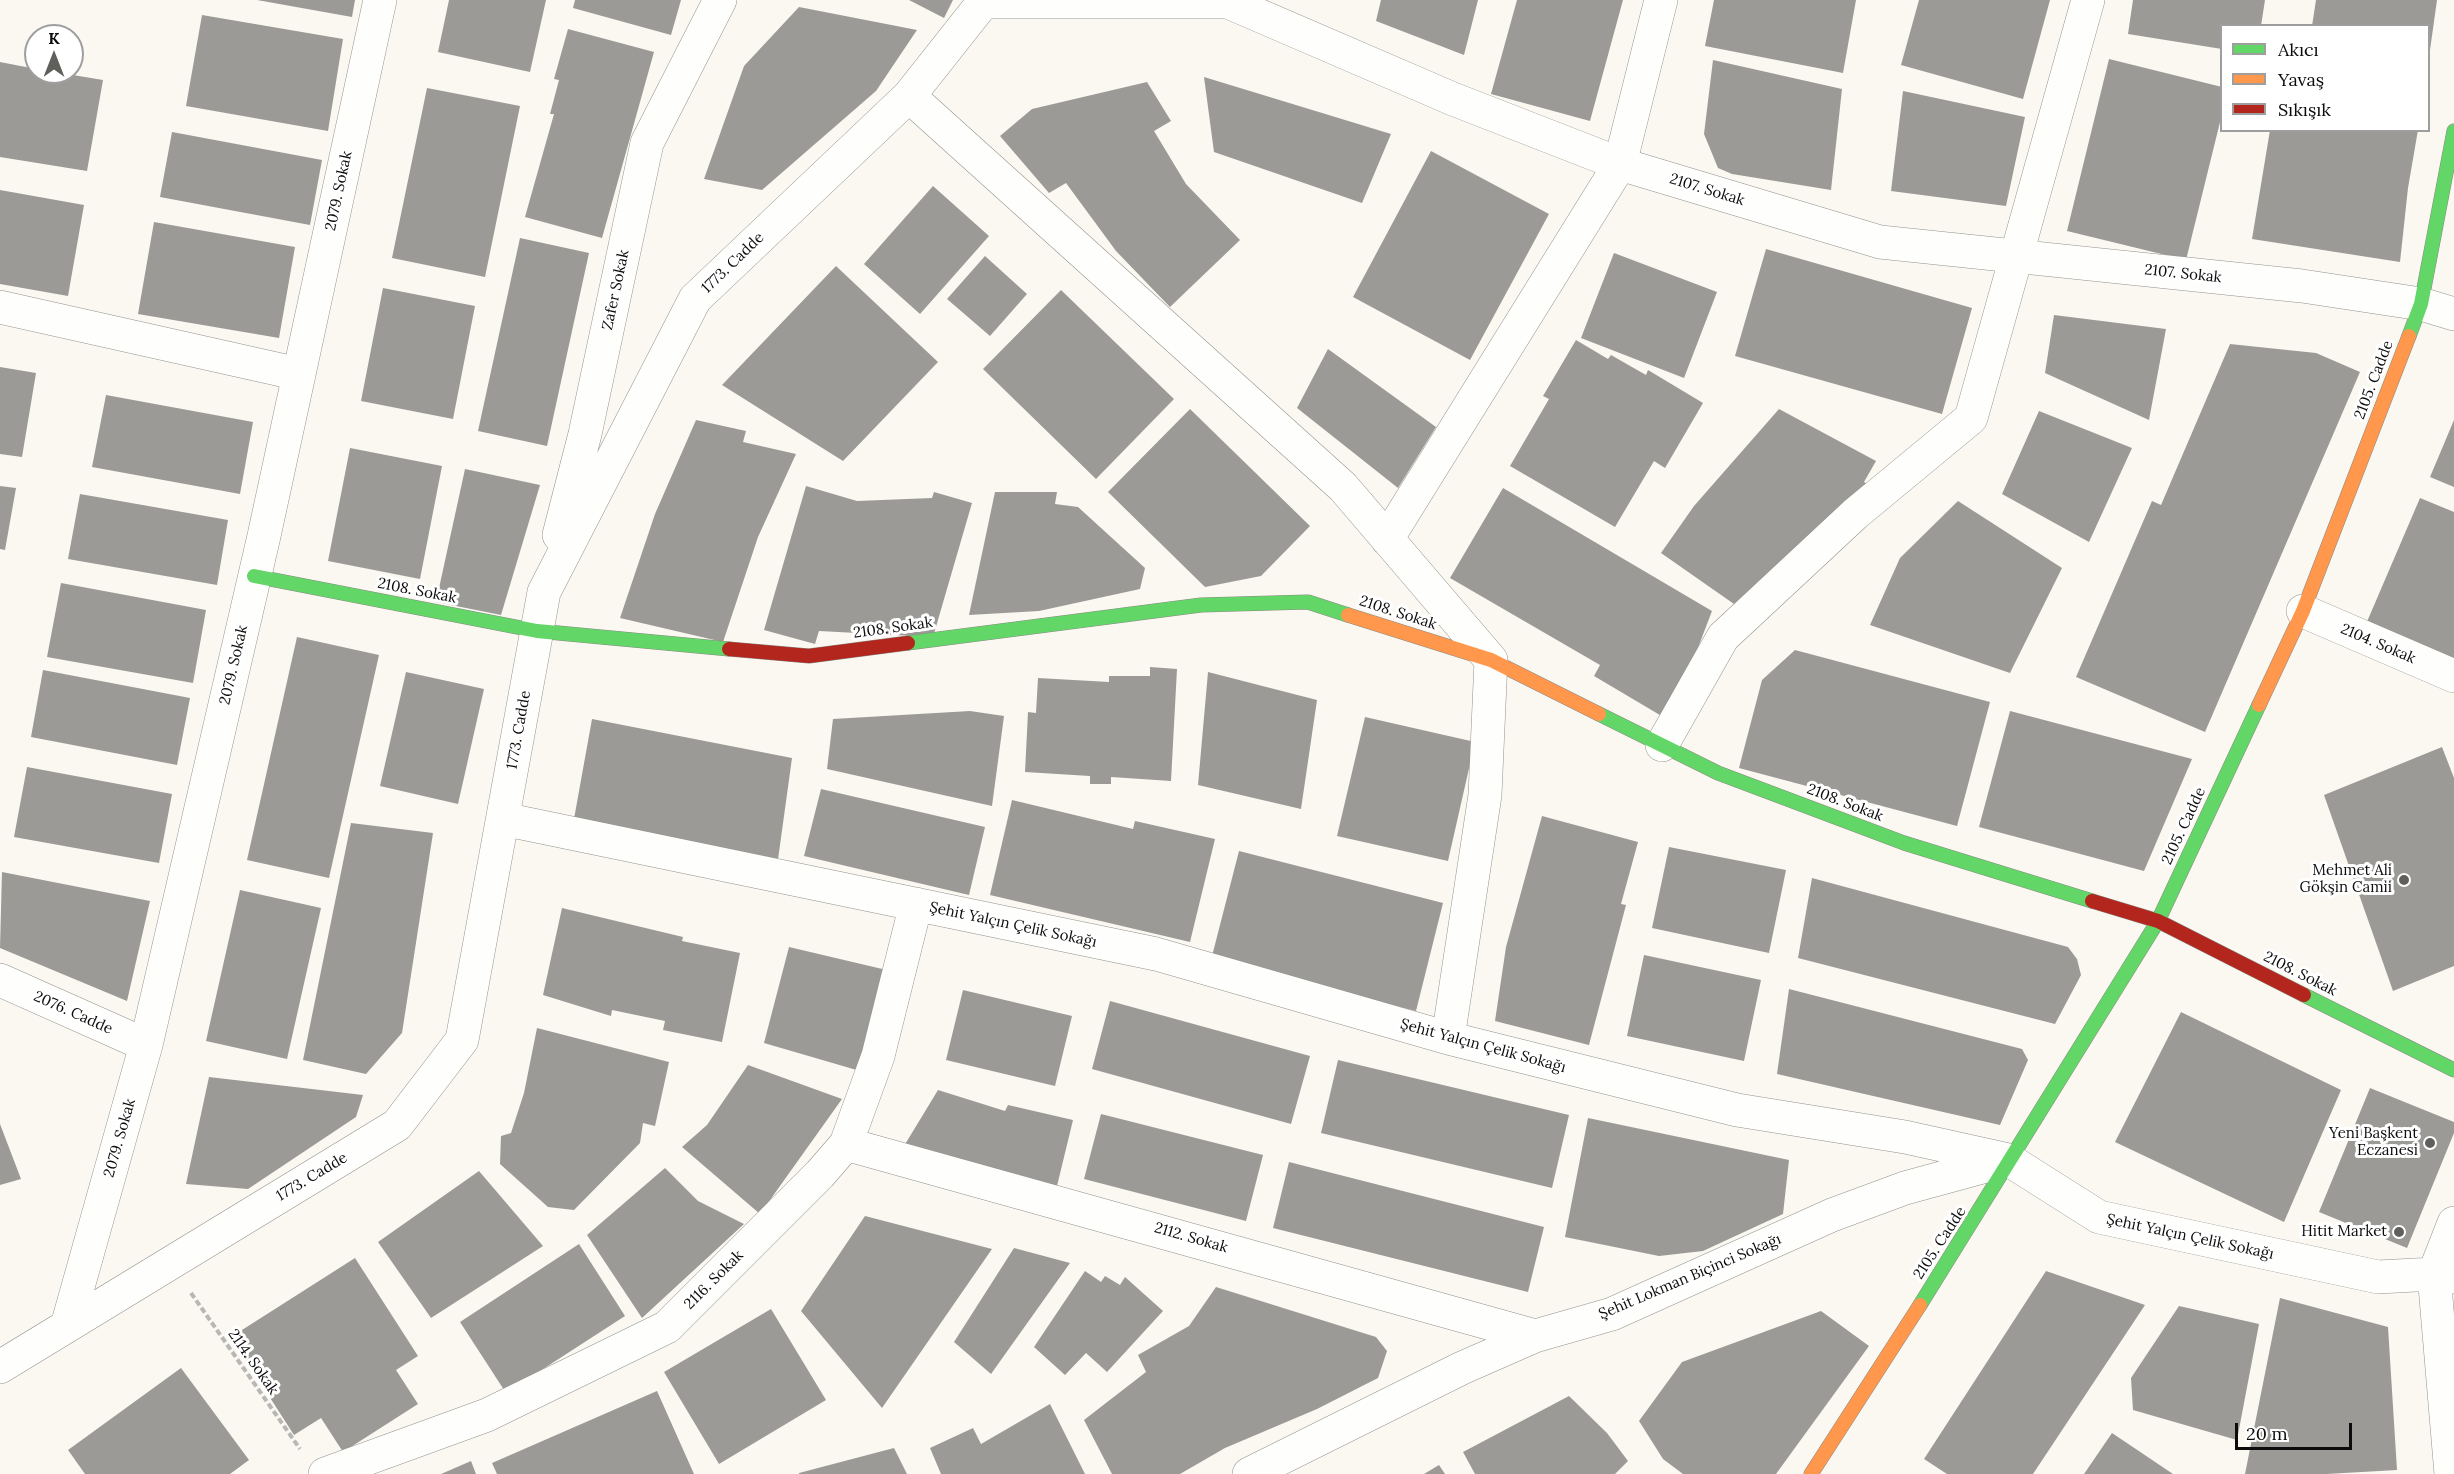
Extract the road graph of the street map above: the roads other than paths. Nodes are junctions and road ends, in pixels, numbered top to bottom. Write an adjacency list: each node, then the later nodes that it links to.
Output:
1 (380, 0): 13 (street, 2079. Sokak)
2 (720, 0): 16 (street, Zafer Sokak)
3 (1661, 0): 8 (street)
4 (2088, 0): 9 (street)
5 (984, 1): 6 (street, 1773. Cadde); 8 (street, 2107. Sokak)
6 (909, 96): 14 (street); 16 (street, 1773. Cadde)
7 (2454, 131): 10 (street, 2105. Cadde)
8 (1620, 164): 9 (street, 2107. Sokak); 14 (street)
9 (2017, 256): 10 (street, 2107. Sokak); 21 (street)
10 (2421, 304): 12 (street, 2107. Sokak); 17 (street, 2105. Cadde)
11 (0, 307): 13 (street)
12 (2454, 314)
13 (299, 374): 15 (street, 2079. Sokak)
14 (1387, 538): 19 (street)
15 (254, 576): 18 (street, 2108. Sokak); 27 (street, 2079. Sokak)
16 (544, 592): 18 (street, 1773. Cadde)
17 (2303, 611): 20 (street, 2104. Sokak); 24 (street, 2105. Cadde)
18 (537, 632): 19 (street, 2108. Sokak); 22 (street, 1773. Cadde)
19 (1491, 660): 21 (street, 2108. Sokak); 26 (street)
20 (2454, 676)
21 (1662, 745): 24 (street, 2108. Sokak)
22 (503, 819): 23 (street, Şehit Yalçın Çelik Sokağı); 33 (street, 1773. Cadde)
23 (916, 904): 26 (street, Şehit Yalçın Çelik Sokağı); 29 (street, 2116. Sokak)
24 (2158, 921): 28 (street, 2108. Sokak); 30 (street, 2105. Cadde)
25 (0, 980): 27 (street, 2076. Cadde)
26 (1448, 1038): 30 (street, Şehit Yalçın Çelik Sokağı)
27 (146, 1046): 33 (street, 2079. Sokak)
28 (2454, 1071)
29 (846, 1144): 34 (street, 2112. Sokak); 36 (street, 2116. Sokak)
30 (2009, 1160): 32 (street, Şehit Yalçın Çelik Sokağı); 34 (street, Şehit Lokman Biçinci Sokağı); 38 (street, 2105. Cadde)
31 (2454, 1223): 32 (street)
32 (2444, 1275): 39 (street)
33 (67, 1326): 35 (street, 1773. Cadde)
34 (1535, 1336): 37 (street, Şehit Lokman Biçinci Sokağı)
35 (0, 1367)
36 (314, 1464)
37 (1252, 1473)
38 (1811, 1474)
39 (2451, 1474)

